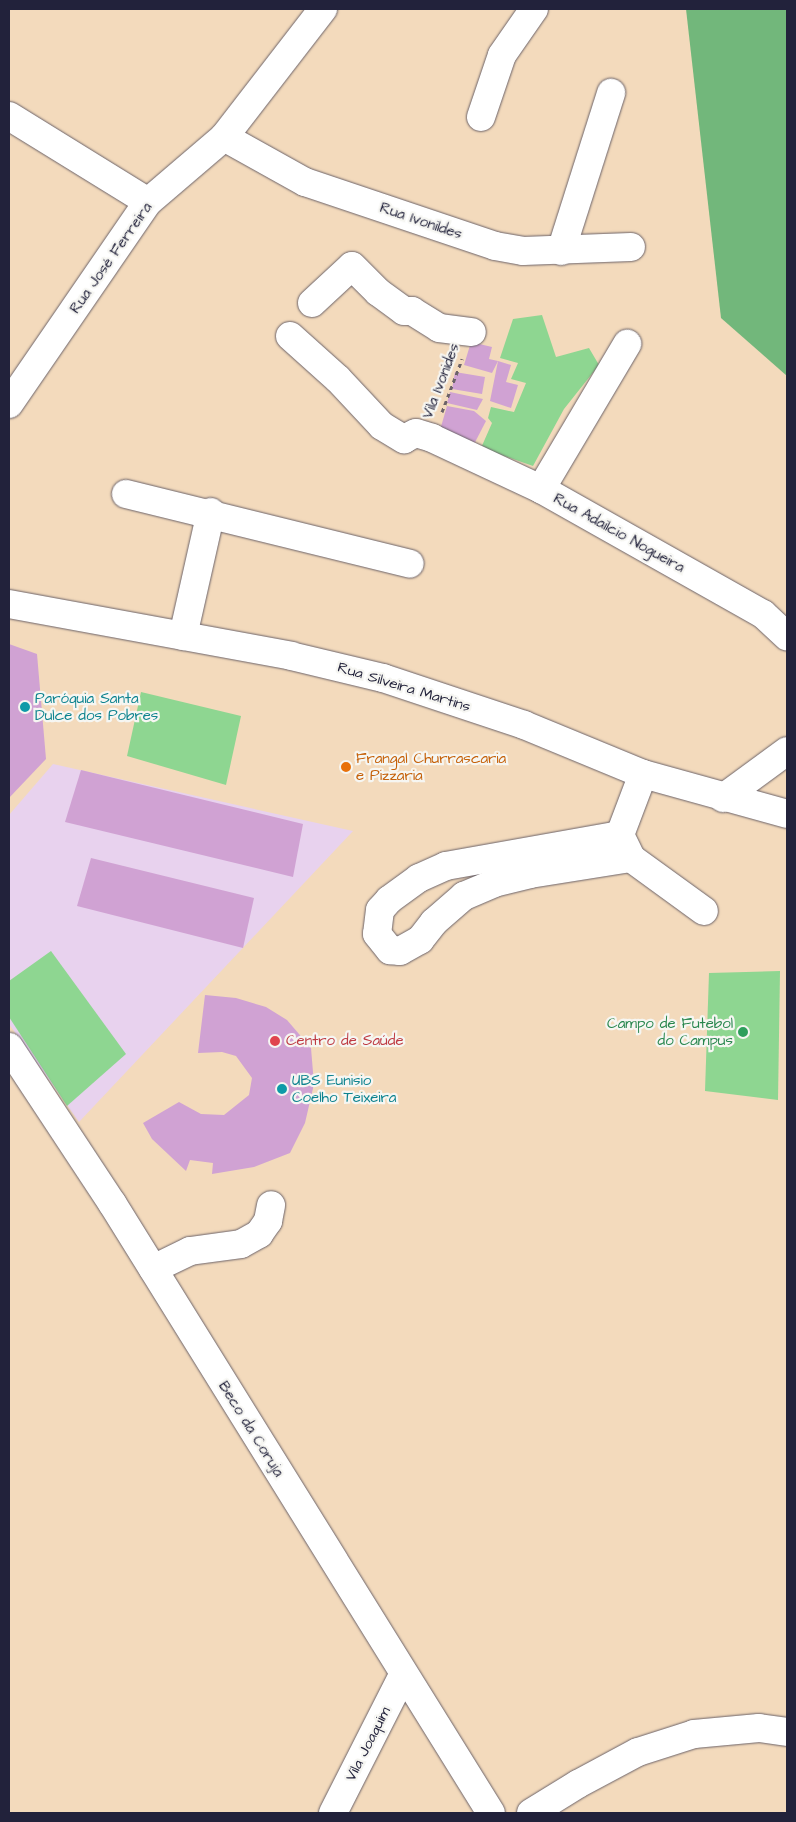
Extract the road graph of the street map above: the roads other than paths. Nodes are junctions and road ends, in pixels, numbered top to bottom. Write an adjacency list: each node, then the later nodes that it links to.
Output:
1 (323, 9): 6 (street, Rua José Ferreira)
2 (534, 9): 5 (street)
3 (611, 94): 9 (street)
4 (9, 116): 7 (street)
5 (481, 117)
6 (224, 137): 7 (street, Rua José Ferreira); 9 (street, Rua Ivonildes)
7 (148, 202): 14 (street, Rua José Ferreira)
8 (632, 247): 9 (street, Rua Ivonildes)
9 (561, 251)
10 (312, 303): 11 (street)
11 (472, 332)
12 (290, 336): 15 (street)
13 (627, 344): 15 (street, Rua Adailcio Nogueira)
14 (9, 404)
15 (542, 489): 21 (street, Rua Adailcio Nogueira)
16 (126, 494): 17 (street)
17 (211, 512): 18 (street); 20 (street)
18 (410, 564)
19 (9, 604): 20 (street, Rua Silveira Martins)
20 (183, 636): 23 (street, Rua Silveira Martins)
21 (787, 636)
22 (787, 751): 24 (street)
23 (643, 774): 24 (street, Rua Silveira Martins); 26 (street)
24 (723, 798): 25 (street, Rua Silveira Martins)
25 (787, 814)
26 (626, 847): 26 (street); 27 (street)
27 (704, 911)
28 (9, 1046): 30 (street, Beco da Coruja)
29 (271, 1205): 30 (street)
30 (153, 1270): 31 (street, Beco da Coruja)
31 (403, 1675): 33 (street, Vila Joaquim); 34 (street, Beco da Coruja)
32 (787, 1732): 35 (street)
33 (333, 1813)
34 (491, 1813)
35 (531, 1813)

